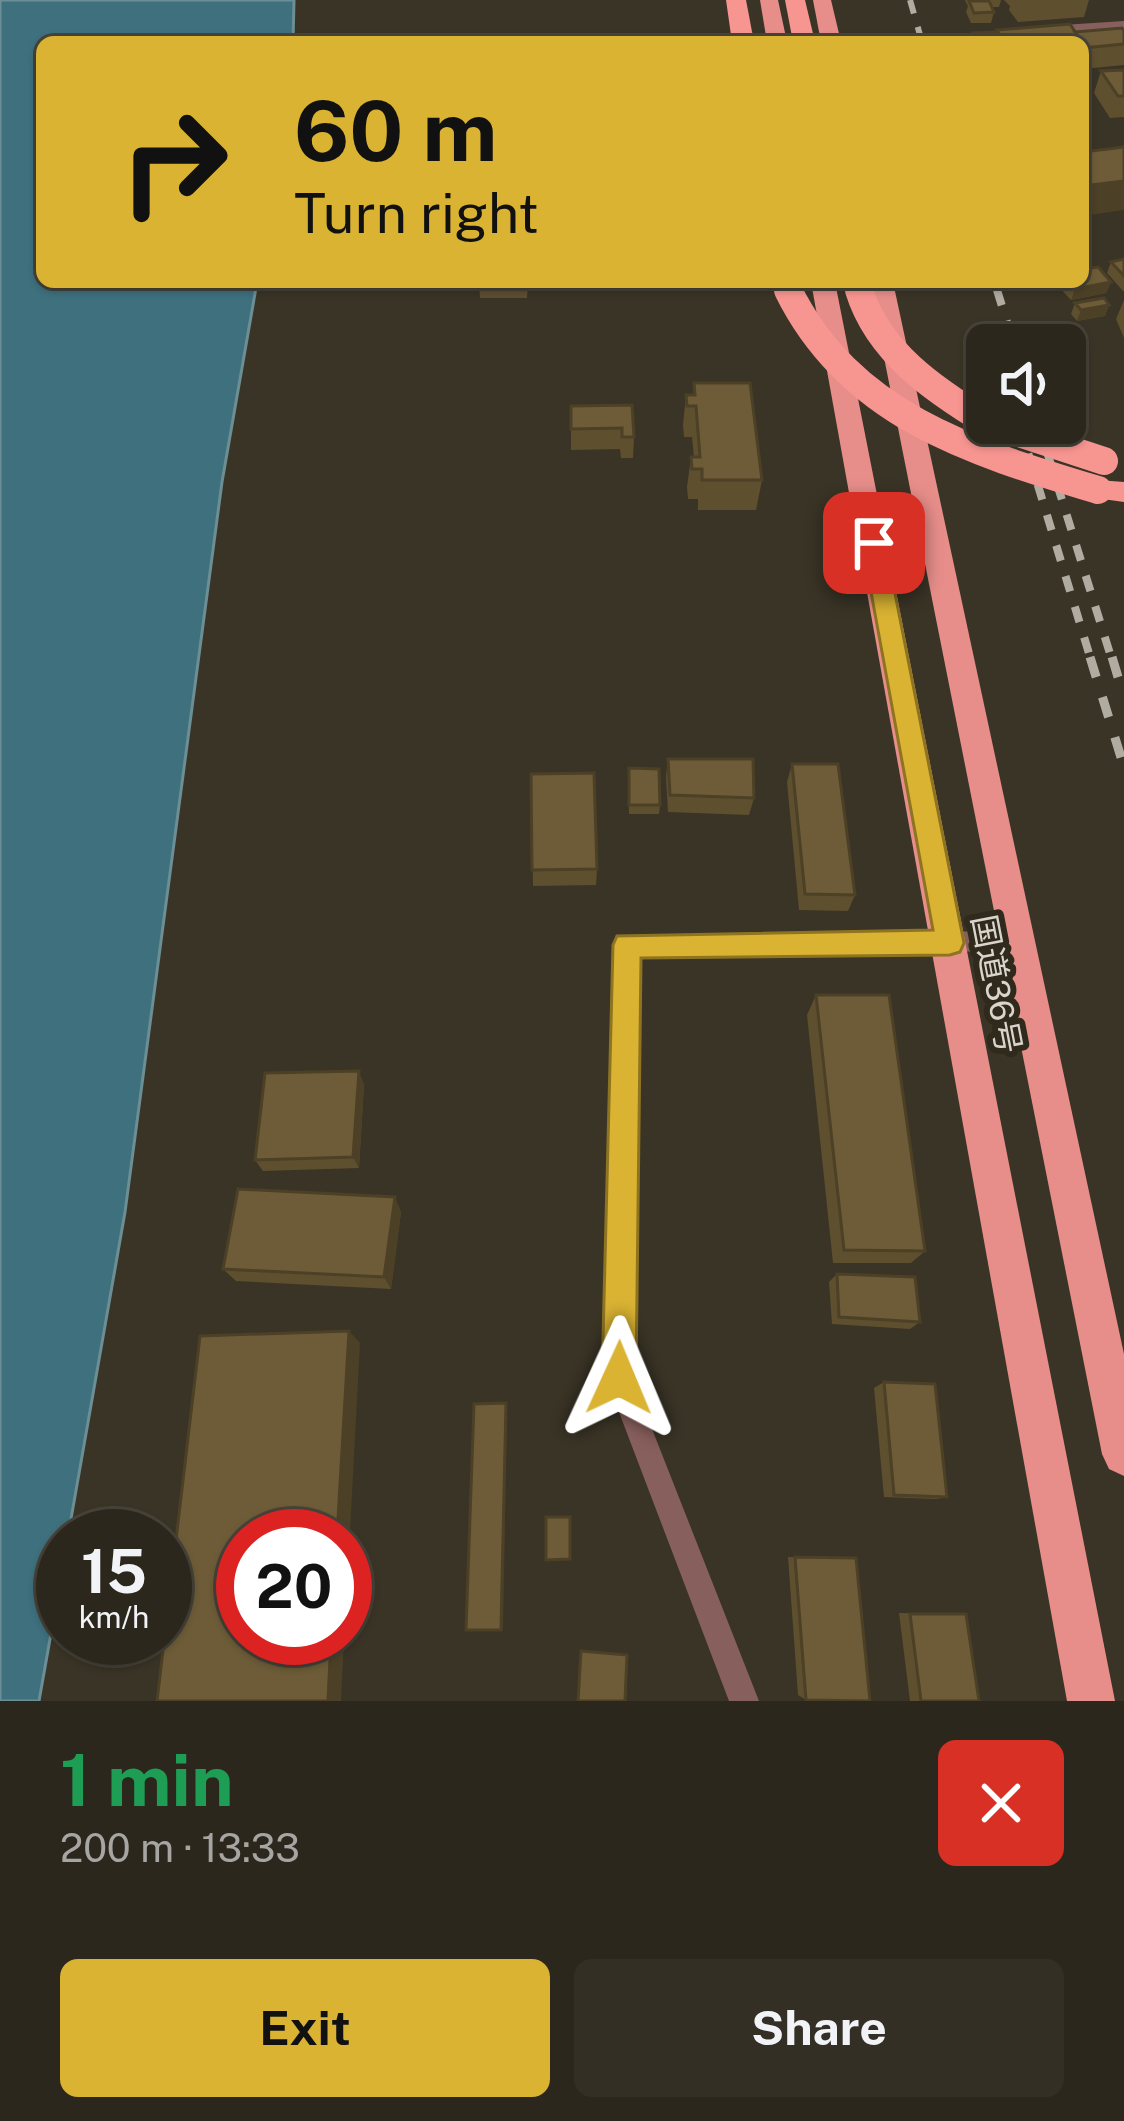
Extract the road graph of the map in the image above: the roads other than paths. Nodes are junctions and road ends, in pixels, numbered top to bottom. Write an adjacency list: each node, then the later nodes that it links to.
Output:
1 (736, 0): 7 (highway)
2 (769, 0): 8 (highway)
3 (795, 0): 9 (highway)
4 (822, 0): 10 (highway)
5 (1124, 25): 6 (lane)
6 (1040, 31)
7 (741, 36)
8 (776, 36)
9 (803, 36)
10 (830, 36)
11 (786, 288): 17 (highway, bridge)
12 (825, 288): 19 (highway, 国道36号)
13 (859, 288): 15 (highway, bridge)
14 (881, 288): 18 (highway, 国道36号)
15 (966, 408)
16 (1037, 444): 17 (highway, bridge)
17 (1113, 477)
18 (1018, 941): 19 (lane); 20 (highway, 国道36号)
19 (950, 943): 21 (lane); 22 (highway, 国道36号)
20 (1124, 1454)
21 (744, 1701)
22 (1091, 1701)

